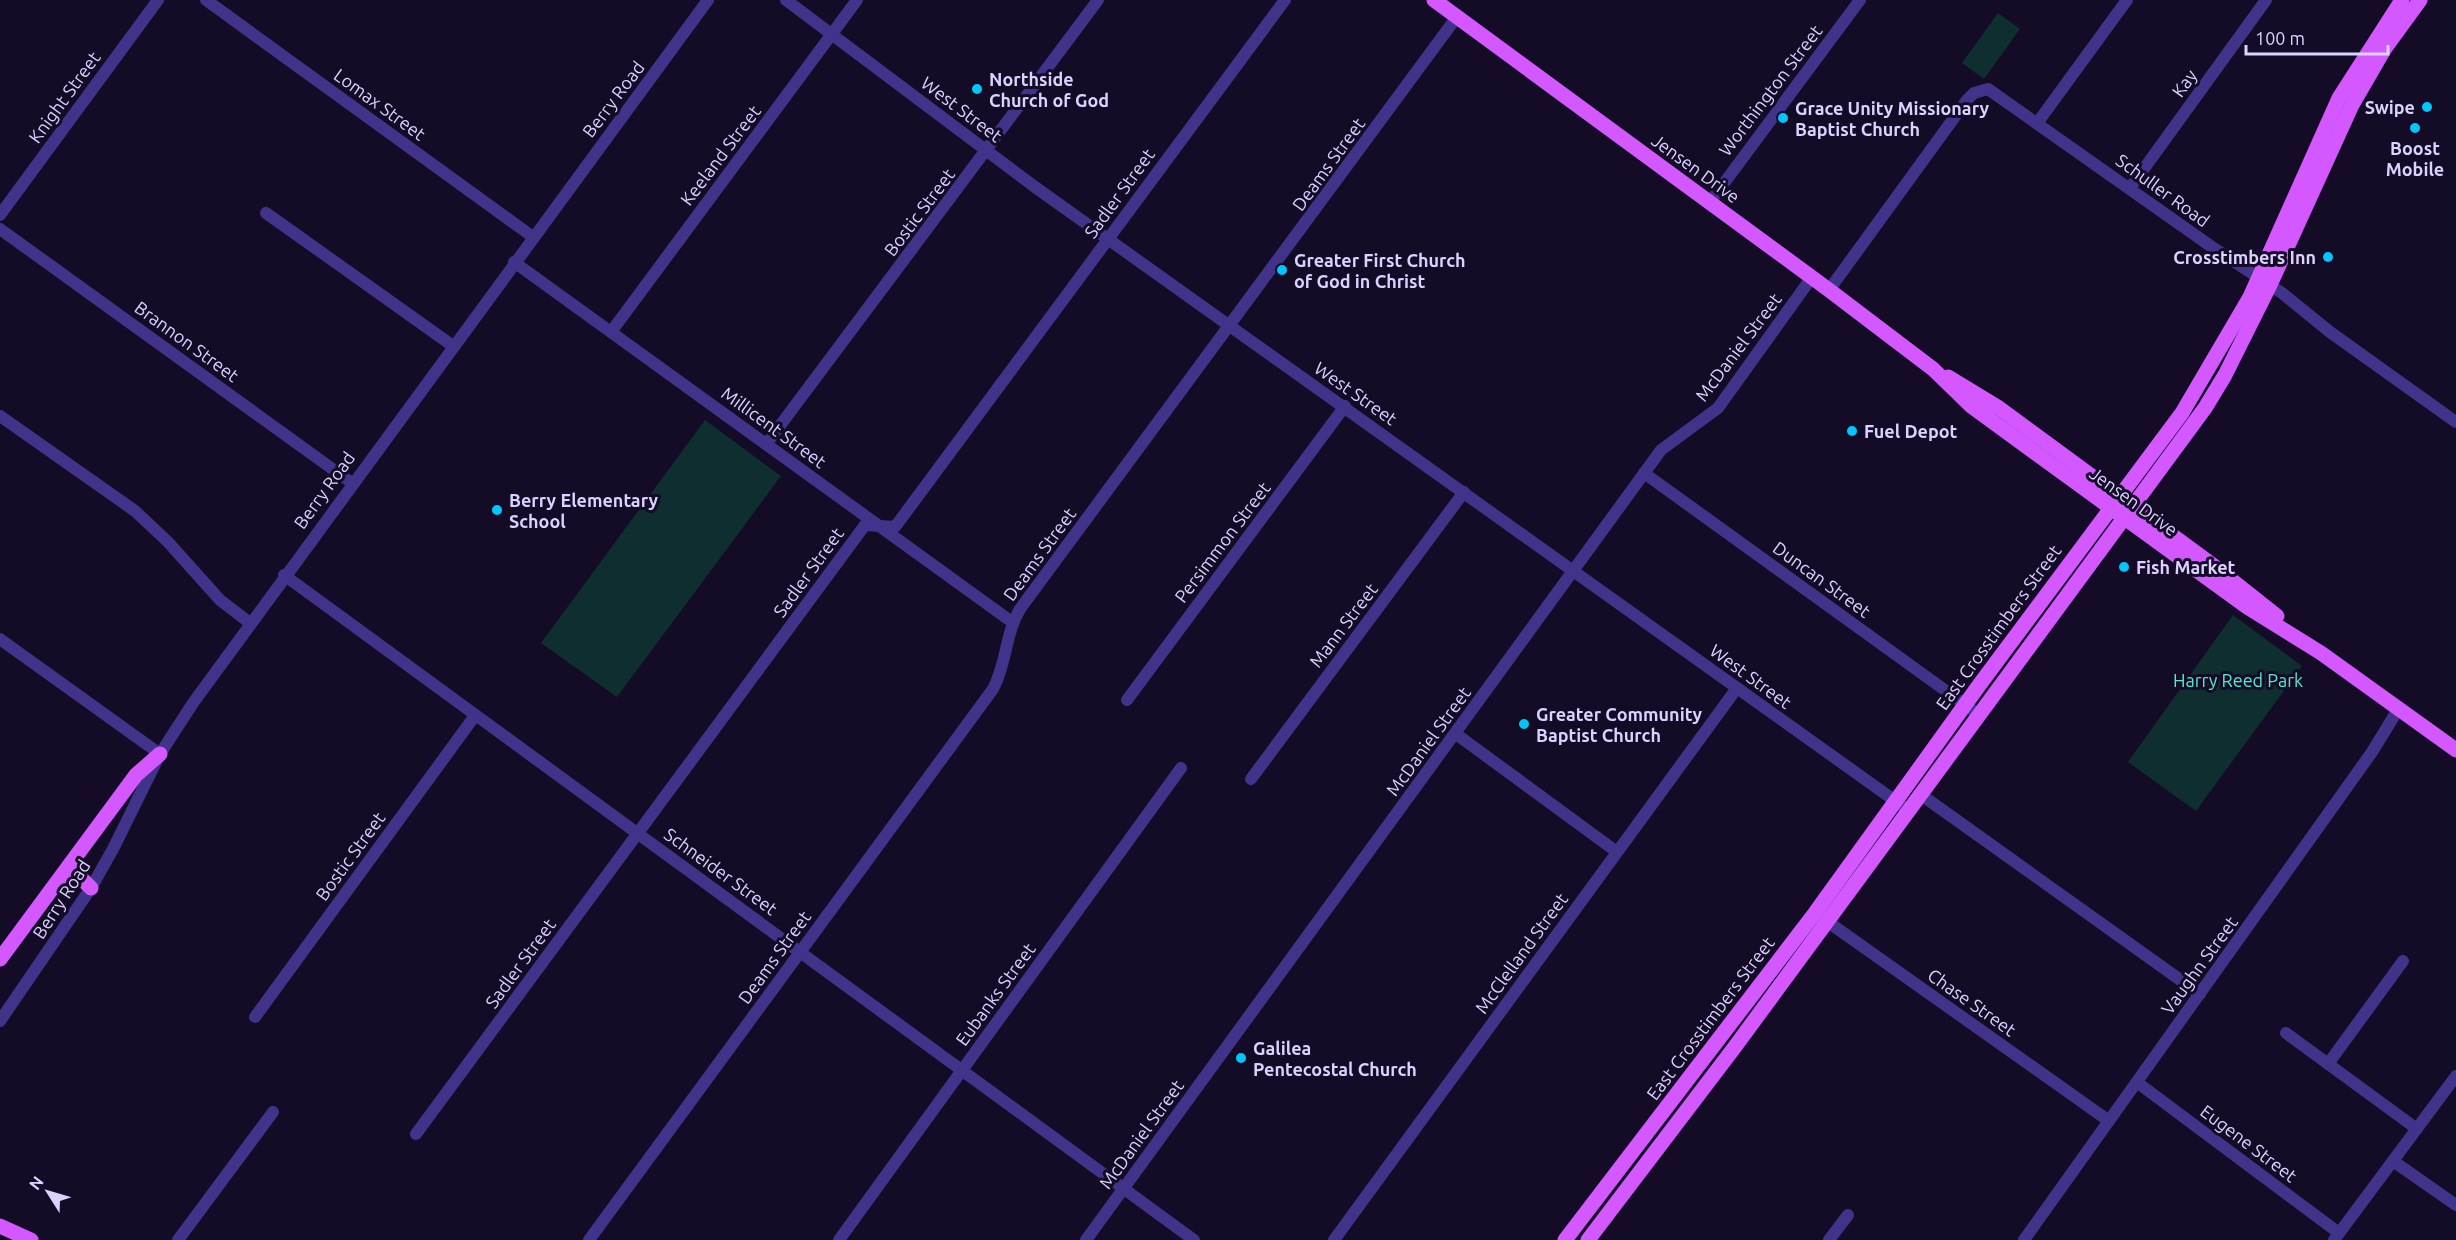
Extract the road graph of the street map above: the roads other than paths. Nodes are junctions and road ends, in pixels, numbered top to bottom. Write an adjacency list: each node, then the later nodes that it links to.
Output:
1 (158, 0): 22 (street, Knight Street)
2 (206, 0): 24 (street, Lomax Street)
3 (708, 0): 24 (street, Berry Road)
4 (786, 0): 16 (street, West Street)
5 (857, 0): 16 (street, Keeland Street)
6 (1098, 0): 18 (street, Bostic Street)
7 (1285, 0): 25 (street, Sadler Street)
8 (1434, 0): 14 (main road, Jensen Drive)
9 (1860, 0): 20 (street, Worthington Street)
10 (2127, 0): 17 (street)
11 (2266, 0): 19 (street, Kay)
12 (2402, 0): 15 (main road, East Crosstimbers Street)
13 (2420, 0): 15 (main road, East Crosstimbers Street)
14 (1456, 18): 20 (main road, Jensen Drive); 30 (street, Deams Street)
15 (2393, 25): 28 (main road, East Crosstimbers Street)
16 (833, 34): 18 (street, West Street); 31 (street, Keeland Street)
17 (2038, 122): 19 (street, Schuller Road); 29 (street, Schuller Road)
18 (987, 151): 25 (street, West Street); 38 (street, Bostic Street)
19 (2130, 188): 28 (street, Schuller Road)
20 (1710, 202): 27 (main road, Jensen Drive)
21 (266, 213): 32 (street)
22 (0, 215)
23 (0, 229): 40 (street, Brannon Street)
24 (533, 237): 26 (street, Berry Road)
25 (1108, 237): 30 (street, West Street); 43 (street, Sadler Street)
26 (514, 262): 31 (street, Millicent Street); 32 (street, Berry Road)
27 (1812, 277): 29 (main road, Jensen Drive); 39 (street, McDaniel Street)
28 (2264, 281): 33 (main road, East Crosstimbers Street); 34 (main road, East Crosstimbers Street); 37 (street, Schuller Road)
29 (1829, 290): 42 (main road, Jensen Drive)
30 (1229, 326): 35 (street, West Street); 46 (street, Deams Street)
31 (611, 332): 38 (street, Millicent Street)
32 (453, 346): 40 (street, Berry Road)
33 (2209, 368): 34 (main road); 42 (main road, East Crosstimbers Street)
34 (2223, 379): 42 (main road, East Crosstimbers Street)
35 (1345, 406): 41 (street, West Street); 52 (street, Persimmon Street)
36 (0, 416): 47 (street)
37 (2456, 422)
38 (767, 443): 43 (street, Millicent Street)
39 (1644, 473): 44 (street, McDaniel Street); 53 (street, Duncan Street)
40 (352, 483): 45 (street, Berry Road)
41 (1464, 492): 44 (street, West Street); 61 (street, Mann Street)
42 (2122, 507): 48 (main road, East Crosstimbers Street); 50 (main road, East Crosstimbers Street); 54 (main road, Jensen Drive)
43 (880, 528): 46 (street, Millicent Street); 65 (street, Sadler Street)
44 (1574, 570): 51 (street, West Street); 57 (street, McDaniel Street)
45 (284, 576): 47 (street, Berry Road); 56 (street, Schneider Street)
46 (1012, 622): 70 (street, Deams Street)
47 (250, 623): 59 (street, Berry Road)
48 (2015, 636): 50 (main road); 53 (main road, East Crosstimbers Street)
49 (0, 639): 59 (street)
50 (2028, 646): 55 (main road, East Crosstimbers Street)
51 (1737, 688): 63 (street, West Street); 66 (street, McClelland Street)
52 (1127, 700)
53 (1965, 704): 55 (street, Duncan Street); 63 (main road, East Crosstimbers Street)
54 (2399, 708): 58 (main road, Jensen Drive); 73 (street, Vaughn Street)
55 (1978, 714): 62 (main road, East Crosstimbers Street)
56 (474, 717): 65 (street, Schneider Street); 74 (street, Bostic Street)
57 (1456, 734): 66 (street); 90 (street, McDaniel Street)
58 (2456, 750)
59 (160, 754): 67 (main road); 68 (street, Berry Road)
60 (1181, 768): 80 (street, Eubanks Street)
61 (1251, 779)
62 (1920, 794): 64 (main road, East Crosstimbers Street); 73 (street)
63 (1895, 801): 64 (street, West Street); 69 (main road, East Crosstimbers Street)
64 (1908, 810): 69 (main road, East Crosstimbers Street)
65 (638, 832): 70 (street, Schneider Street); 86 (street, Sadler Street)
66 (1617, 852): 101 (street, McClelland Street)
67 (69, 866): 68 (main road); 71 (main road)
68 (91, 888): 75 (street, Berry Road)
69 (1821, 917): 77 (main road, East Crosstimbers Street); 78 (main road, East Crosstimbers Street); 84 (street, Chase Street)
70 (800, 951): 80 (street, Schneider Street); 97 (street, Deams Street)
71 (0, 959)
72 (2403, 961): 79 (street)
73 (2200, 994): 82 (street, Vaughn Street)
74 (255, 1017)
75 (0, 1021)
76 (2286, 1033): 79 (street)
77 (1714, 1044): 78 (main road); 88 (main road, East Crosstimbers Street)
78 (1729, 1055): 89 (main road, East Crosstimbers Street)
79 (2328, 1064): 85 (street)
80 (962, 1070): 90 (street, Schneider Street); 98 (street, Eubanks Street)
81 (2456, 1076): 85 (street)
82 (2138, 1083): 84 (street, Vaughn Street); 94 (street, Eugene Street)
83 (273, 1112): 96 (street)
84 (2109, 1121): 105 (street, Vaughn Street)
85 (2417, 1129): 87 (street)
86 (416, 1134)
87 (2393, 1161): 91 (street); 94 (street)
88 (1614, 1175): 89 (main road); 102 (main road, East Crosstimbers Street)
89 (1629, 1187): 103 (main road, East Crosstimbers Street)
90 (1123, 1189): 99 (street, McDaniel Street); 100 (street, Schneider Street)
91 (2456, 1205)
92 (1848, 1215): 104 (street)
93 (0, 1226): 95 (main road)
94 (2337, 1236)
95 (31, 1240)
96 (178, 1240)
97 (589, 1240)
98 (839, 1240)
99 (1086, 1240)
100 (1194, 1240)
101 (1334, 1240)
102 (1564, 1240)
103 (1588, 1240)
104 (1829, 1240)
105 (2024, 1240)

